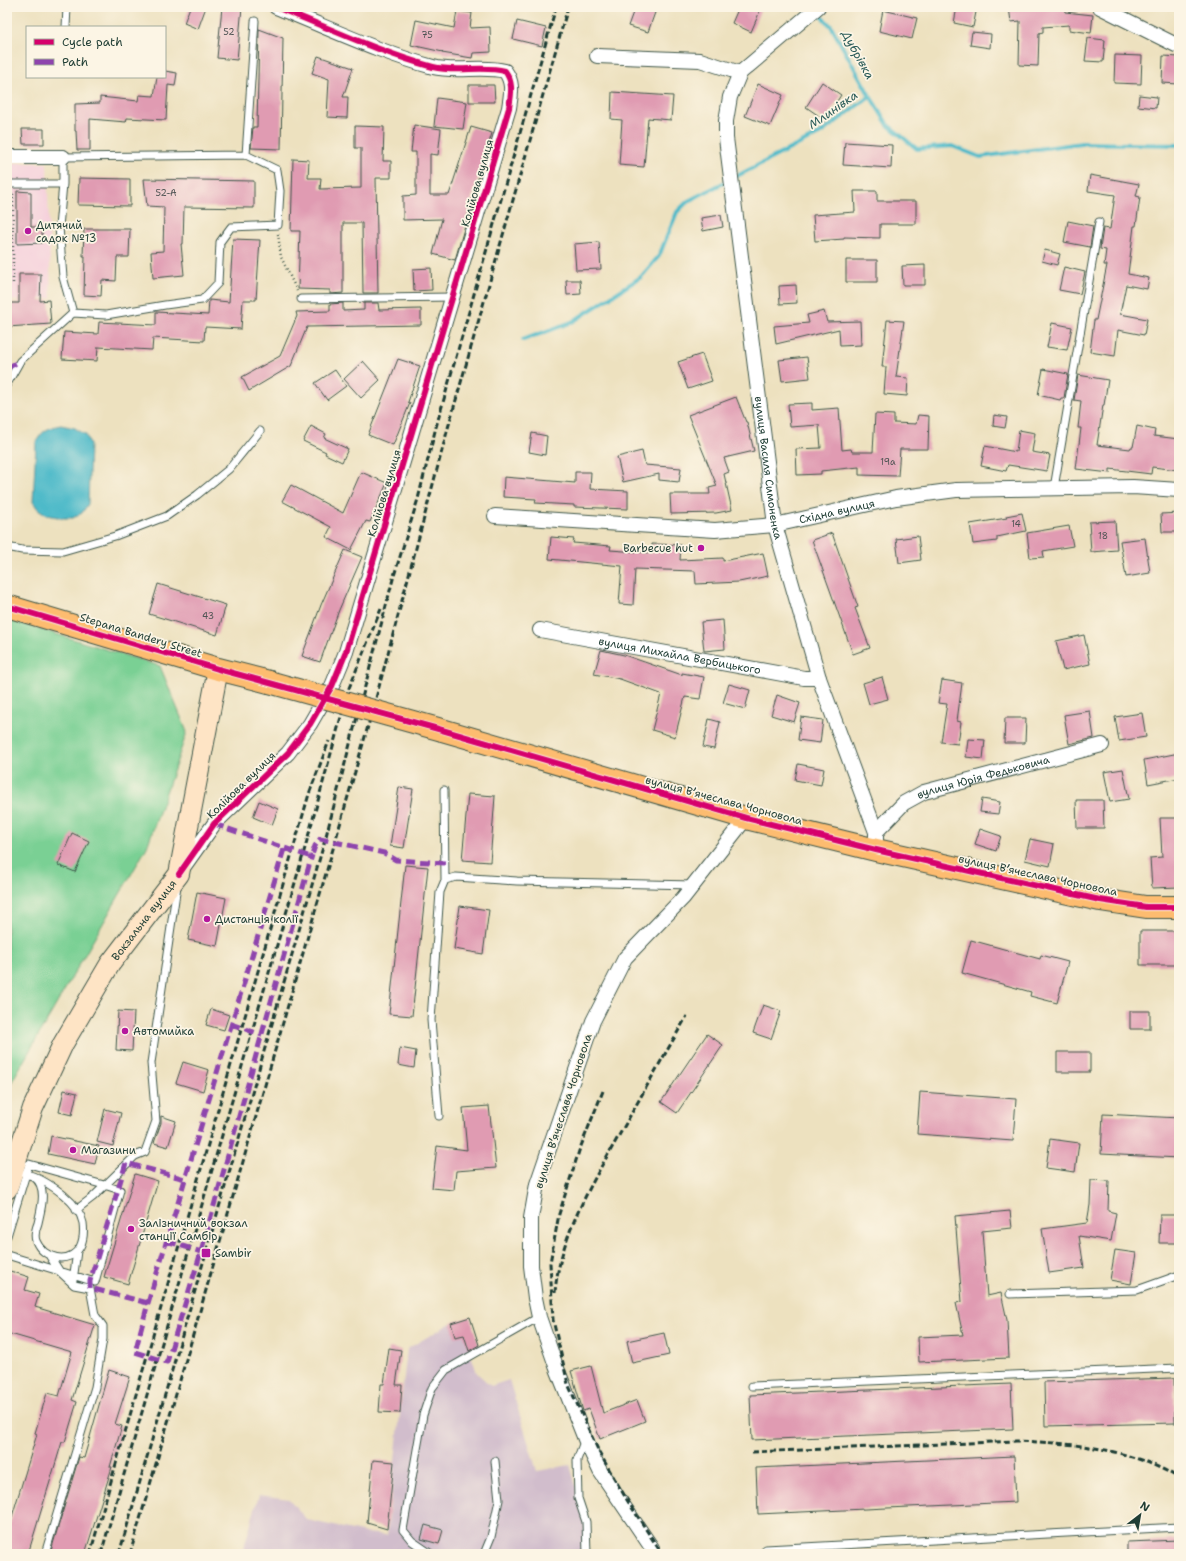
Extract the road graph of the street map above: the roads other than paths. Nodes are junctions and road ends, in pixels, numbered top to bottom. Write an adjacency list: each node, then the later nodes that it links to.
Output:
1 (67, 7): 6 (lane)
2 (276, 7): 16 (street, Колійова вулиця)
3 (818, 7): 9 (street)
4 (1100, 7): 7 (street)
5 (255, 21): 10 (lane)
6 (66, 26)
7 (1179, 45)
8 (598, 56): 9 (street)
9 (740, 73): 24 (street, вулиця Василя Симоненка)
10 (246, 155): 12 (lane); 18 (lane)
11 (7, 157): 12 (street)
12 (63, 157): 14 (lane)
13 (10, 184): 14 (lane)
14 (63, 184): 18 (lane)
15 (1099, 222): 21 (lane)
16 (454, 297): 17 (lane); 35 (street, Колійова вулиця)
17 (301, 299)
18 (73, 313): 19 (lane)
19 (7, 384)
20 (260, 431): 25 (lane)
21 (1054, 488): 22 (street, Східна вулиця); 24 (street, Східна вулиця)
22 (1179, 490)
23 (495, 516): 24 (street, Східна вулиця)
24 (775, 525): 29 (street, вулиця Василя Симоненка)
25 (7, 547)
26 (7, 606): 28 (main road, Stepana Bandery Street)
27 (540, 630): 29 (street, вулиця Михайла Вербицького)
28 (218, 669): 30 (main road, Stepana Bandery Street); 35 (main road, Вокзальна вулиця)
29 (819, 678): 34 (street, вулиця Василя Симоненка)
30 (269, 682): 33 (main road, вулиця Вʼячеслава Чорновола, bridge)
31 (1102, 745): 34 (street, вулиця Юрія Федьковича)
32 (444, 790): 36 (lane)
33 (746, 818): 34 (main road, вулиця Вʼячеслава Чорновола); 37 (street, вулиця Вʼячеслава Чорновола)
34 (876, 841): 38 (main road, вулиця Вʼячеслава Чорновола)
35 (179, 874): 40 (main road, Вокзальна вулиця); 41 (lane)
36 (445, 880): 37 (lane); 39 (lane)
37 (693, 885): 53 (street, вулиця Вʼячеслава Чорновола)
38 (1179, 907)
39 (439, 1116)
40 (19, 1165): 41 (lane); 42 (main road, Вокзальна вулиця); 43 (lane); 44 (lane); 47 (lane)
41 (104, 1185): 43 (lane); 50 (lane)
42 (7, 1188)
43 (76, 1210): 45 (lane)
44 (7, 1236)
45 (77, 1251): 47 (lane); 50 (lane)
46 (7, 1255): 48 (lane)
47 (49, 1255): 48 (lane)
48 (60, 1272): 50 (lane); 51 (lane)
49 (1179, 1275): 52 (lane)
50 (73, 1276): 51 (lane)
51 (74, 1284): 61 (lane)
52 (1010, 1294)
53 (539, 1317): 56 (street, вулиця Вʼячеслава Чорновола); 62 (lane)
54 (1179, 1368): 55 (lane)
55 (752, 1386)
56 (585, 1439): 59 (street, вулиця Вʼячеслава Чорновола); 64 (lane)
57 (495, 1461): 63 (lane)
58 (1179, 1527): 60 (lane)
59 (652, 1548)
60 (766, 1549)
61 (45, 1554)
62 (431, 1554)
63 (484, 1554)
64 (587, 1554)

